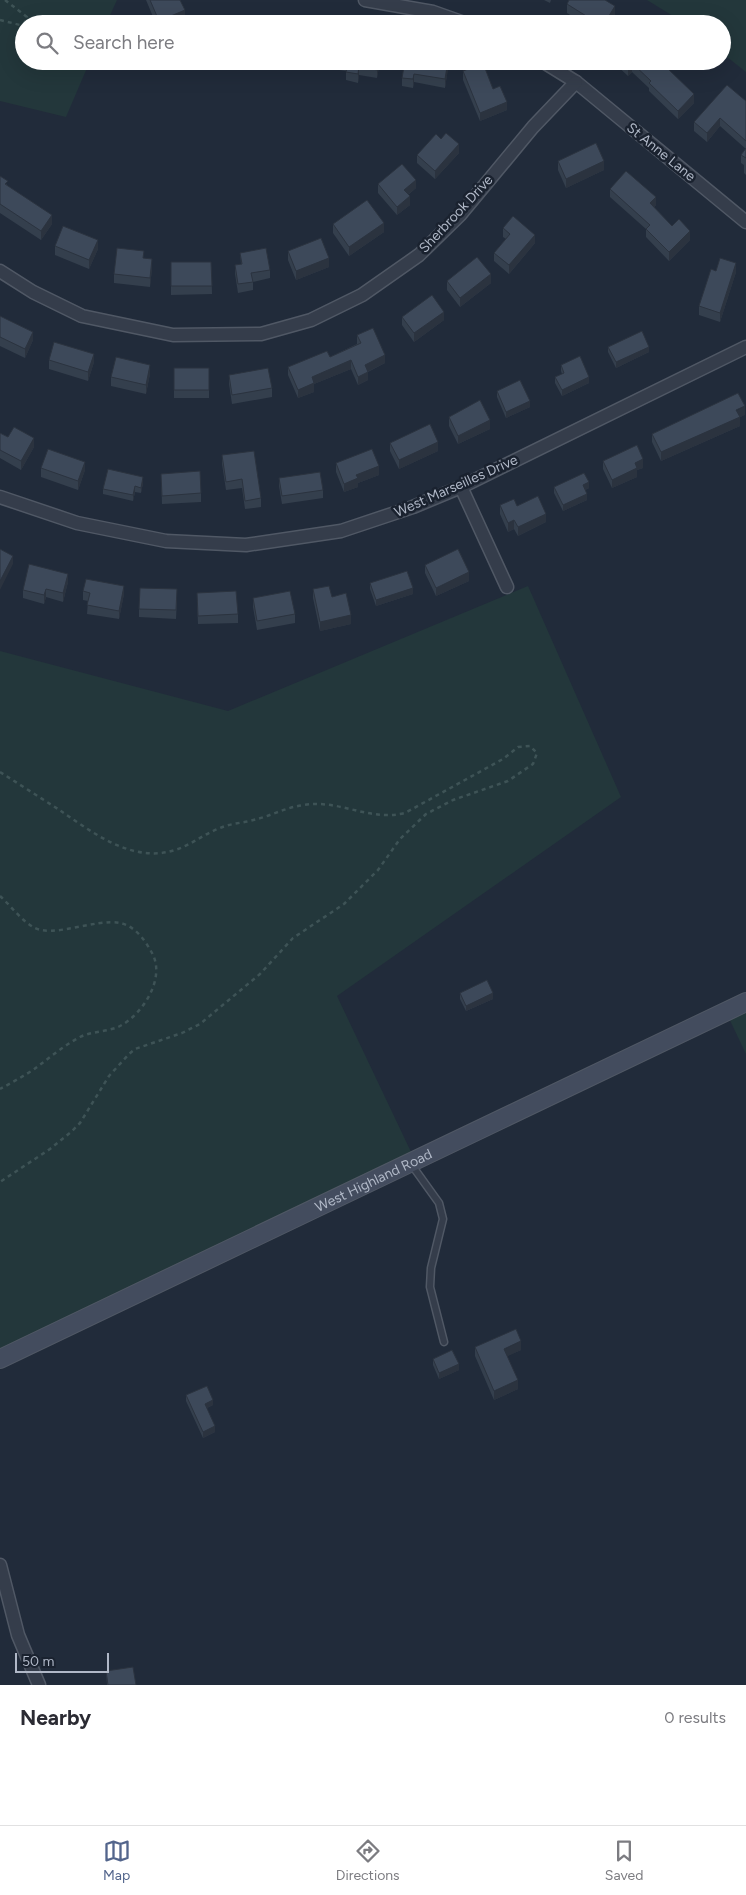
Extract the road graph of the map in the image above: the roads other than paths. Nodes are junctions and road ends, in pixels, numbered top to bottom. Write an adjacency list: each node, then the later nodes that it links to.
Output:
1 (365, 0): 2 (street)
2 (442, 15)
3 (557, 70): 4 (street, St Anne Lane)
4 (576, 82): 5 (street, St Anne Lane); 6 (street, Sherbrook Drive)
5 (746, 222)
6 (0, 271)
7 (746, 347): 8 (street, West Marseilles Drive)
8 (461, 487): 9 (street, West Marseilles Drive); 10 (street)
9 (0, 497)
10 (507, 587)
11 (746, 1002): 12 (main road, West Highland Road)
12 (410, 1163): 13 (lane); 14 (main road, West Highland Road)
13 (444, 1342)
14 (0, 1360)
15 (0, 1565): 16 (street)
16 (39, 1685)

